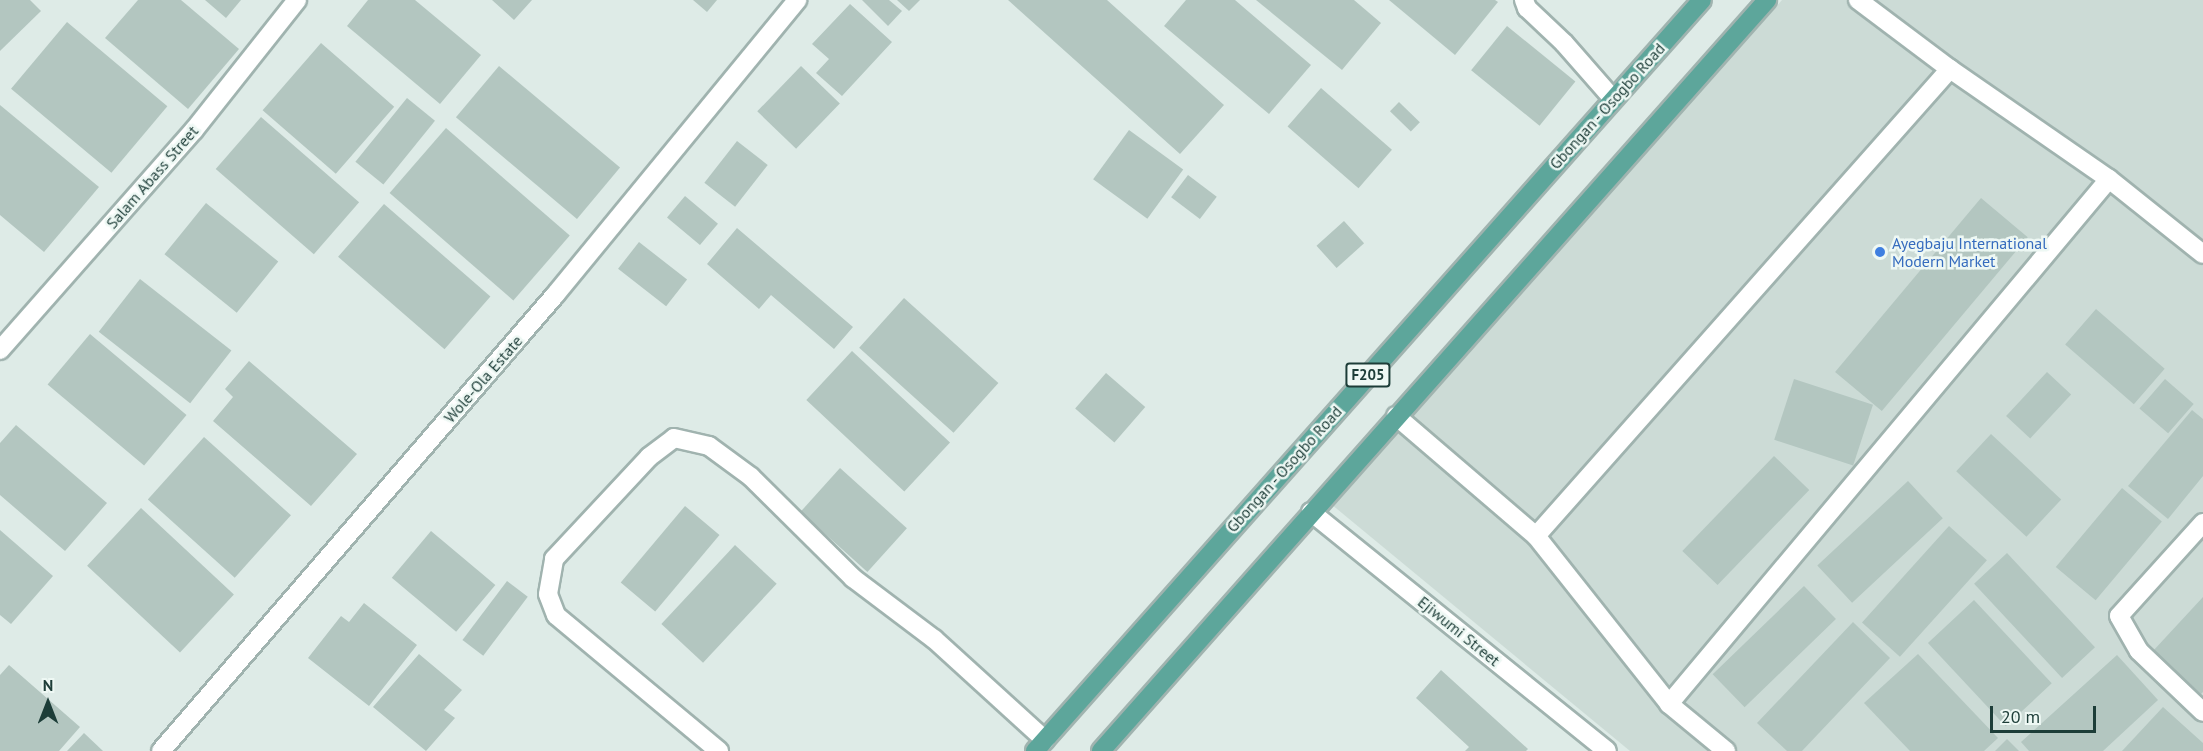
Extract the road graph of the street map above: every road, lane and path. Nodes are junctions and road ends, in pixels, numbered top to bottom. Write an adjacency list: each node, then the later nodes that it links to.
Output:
1 (297, 0): 11 (street, Salam Abass Street)
2 (797, 0): 19 (street, Wole-Ola Estate)
3 (1524, 0): 8 (street)
4 (1702, 0): 8 (main road, Gbongan - Osogbo Road / F205)
5 (1767, 0): 12 (main road, F205)
6 (1858, 0): 7 (street)
7 (1950, 69): 9 (street); 15 (street)
8 (1613, 99): 18 (main road, Gbongan - Osogbo Road / F205)
9 (2109, 179): 10 (street); 16 (street)
10 (2203, 254)
11 (0, 350)
12 (1396, 416): 13 (main road, F205); 15 (street)
13 (1311, 512): 21 (main road, F205); 22 (street, Ejiwumi Street)
14 (2203, 523): 17 (street)
15 (1536, 536): 16 (street)
16 (1669, 704): 23 (street)
17 (2203, 712)
18 (1040, 746): 20 (street)
19 (161, 751)
20 (719, 751)
21 (1101, 751)
22 (1607, 751)
23 (1726, 751)

